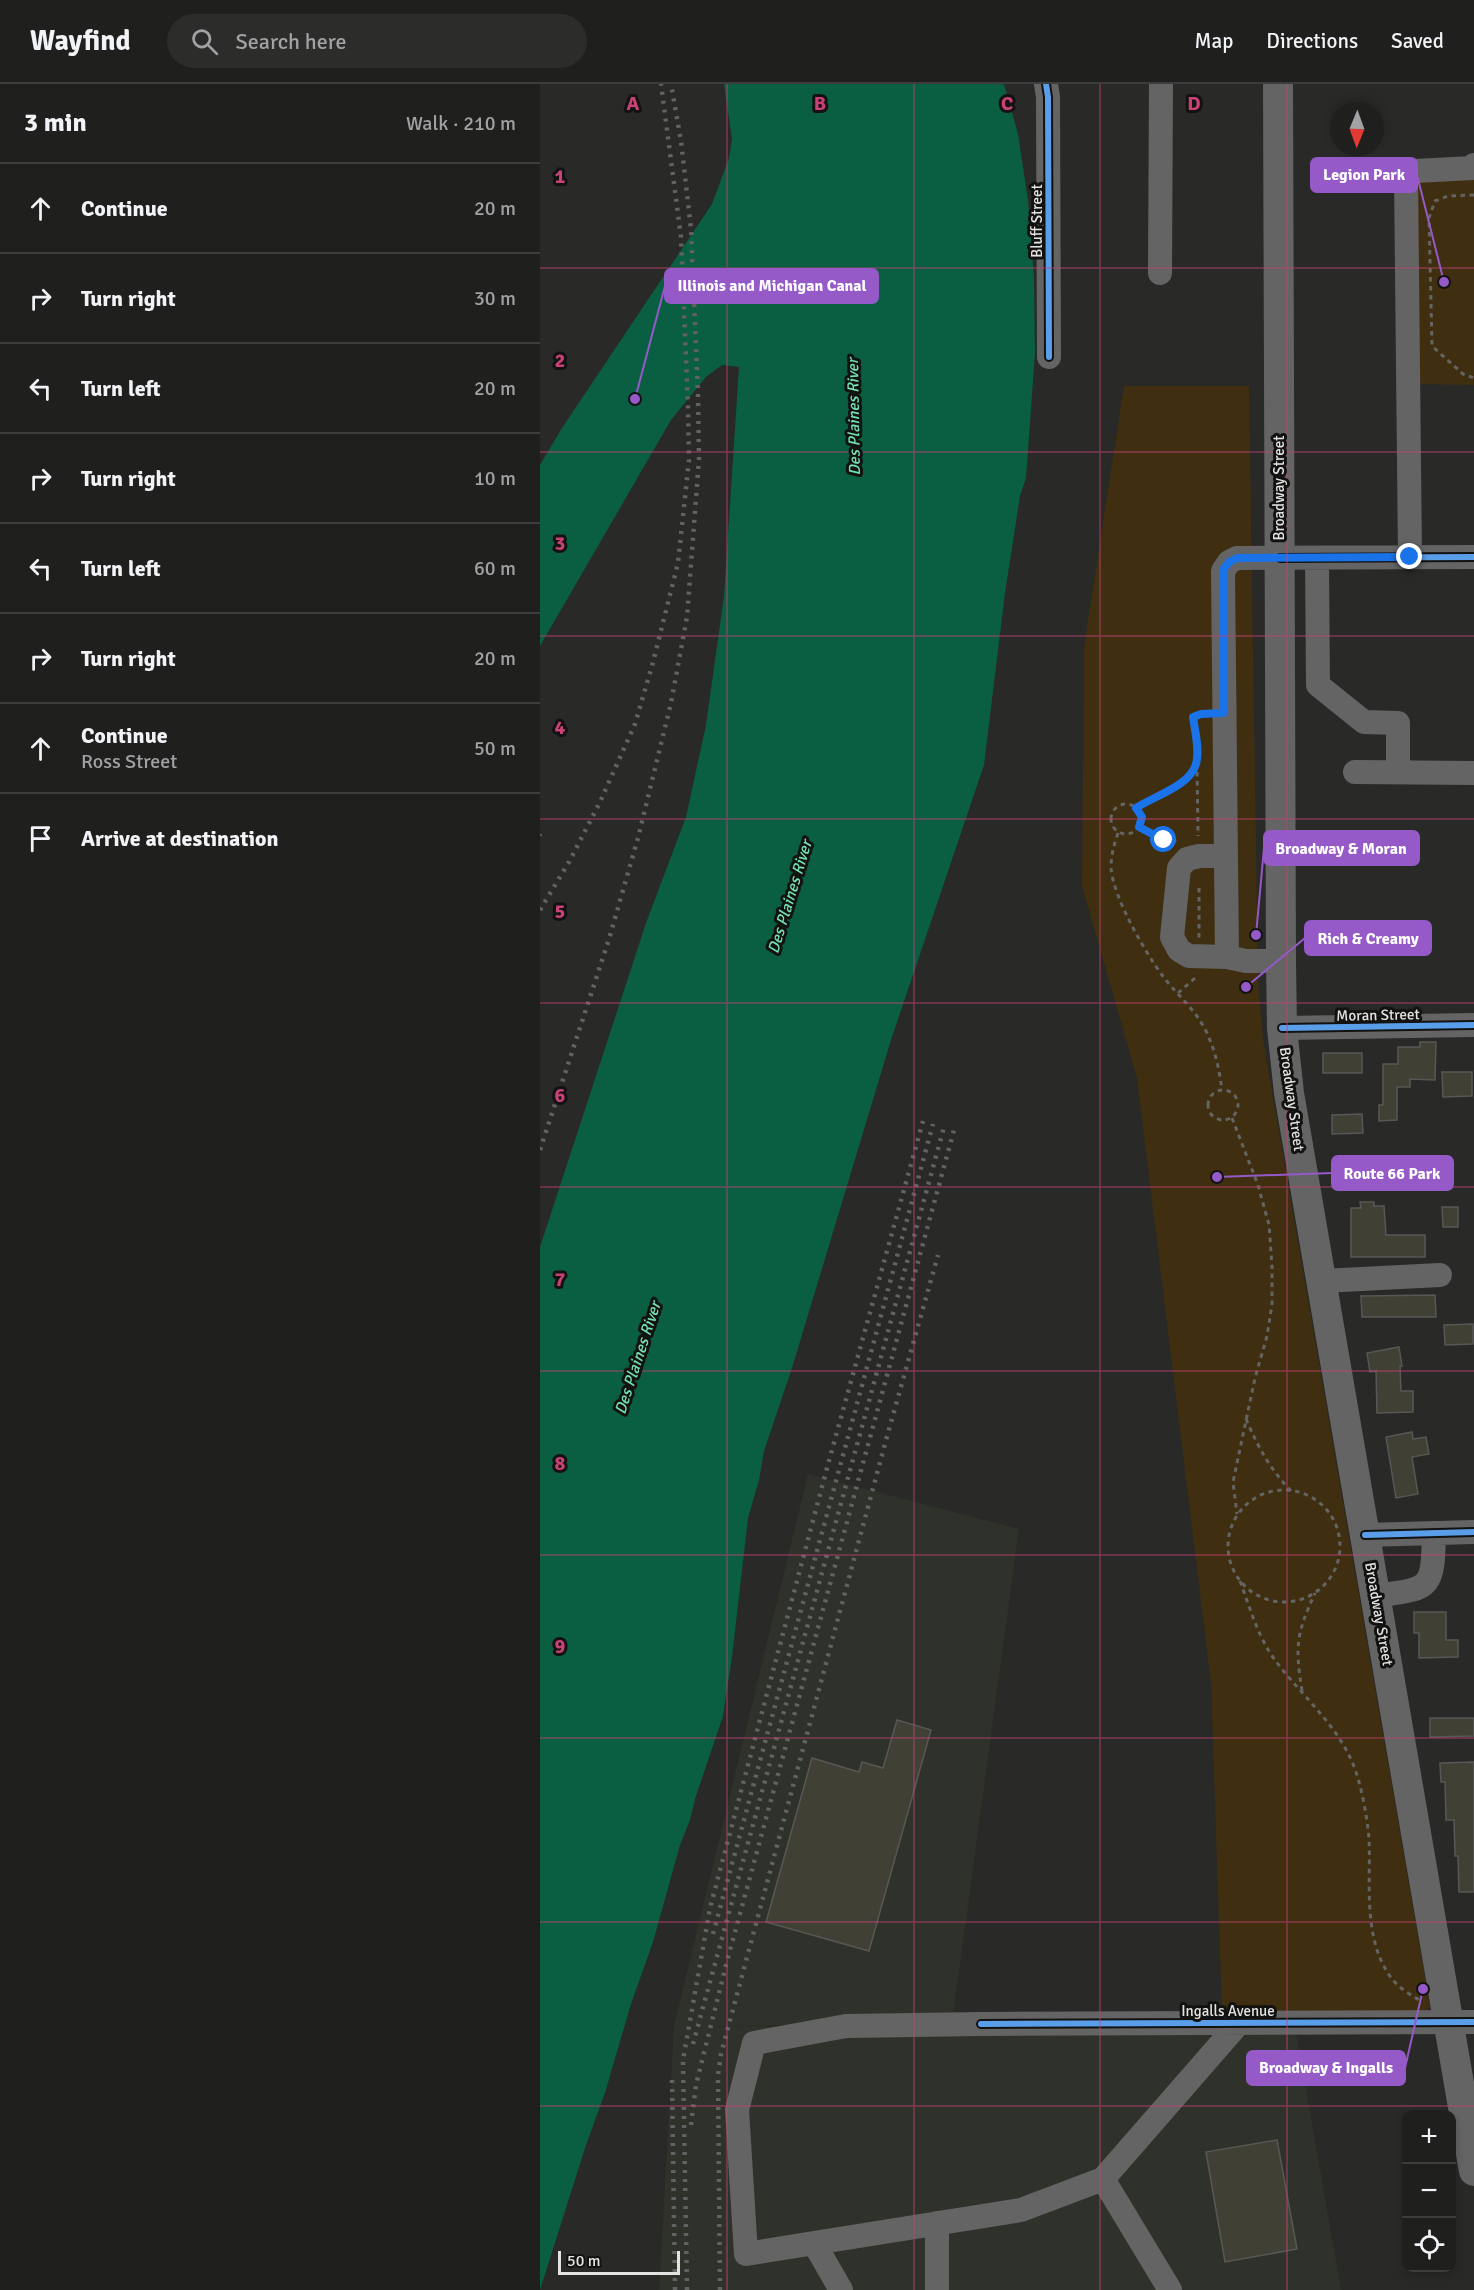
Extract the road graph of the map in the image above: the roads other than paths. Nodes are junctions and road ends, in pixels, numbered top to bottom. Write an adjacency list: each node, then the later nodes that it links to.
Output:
1 (1046, 84): 6 (street, Bluff Street)
2 (1161, 84): 5 (street)
3 (1278, 84): 9 (main road, Broadway Street)
4 (1474, 165): 7 (street)
5 (1160, 273)
6 (1049, 357)
7 (1410, 557): 8 (street); 10 (street)
8 (1474, 557)
9 (1280, 558): 10 (street); 11 (main road, Broadway Street); 16 (street)
10 (1317, 558): 12 (street)
11 (1280, 684): 12 (street); 18 (main road, Broadway Street)
12 (1318, 685): 14 (street)
13 (1355, 772): 14 (street)
14 (1398, 772): 15 (street)
15 (1474, 773)
16 (1225, 847): 17 (street); 17 (street)
17 (1227, 957): 18 (street)
18 (1281, 961): 20 (main road, Broadway Street)
19 (1474, 1024): 20 (street, Moran Street)
20 (1282, 1028): 22 (main road, Broadway Street)
21 (1440, 1275): 22 (street)
22 (1322, 1281): 25 (main road, Broadway Street)
23 (1474, 1532): 24 (street)
24 (1434, 1533): 25 (street); 26 (street)
25 (1365, 1535): 26 (main road, Broadway Street)
26 (1376, 1596): 28 (main road, Broadway Street)
27 (1239, 2023): 28 (street, Ingalls Avenue); 30 (street); 32 (street, Ingalls Avenue)
28 (1461, 2023): 29 (main road, Broadway Street)
29 (1474, 2171)
30 (1103, 2180): 31 (street); 35 (street)
31 (937, 2223): 32 (street); 34 (street)
32 (814, 2242): 33 (street)
33 (841, 2290)
34 (937, 2290)
35 (1170, 2290)

